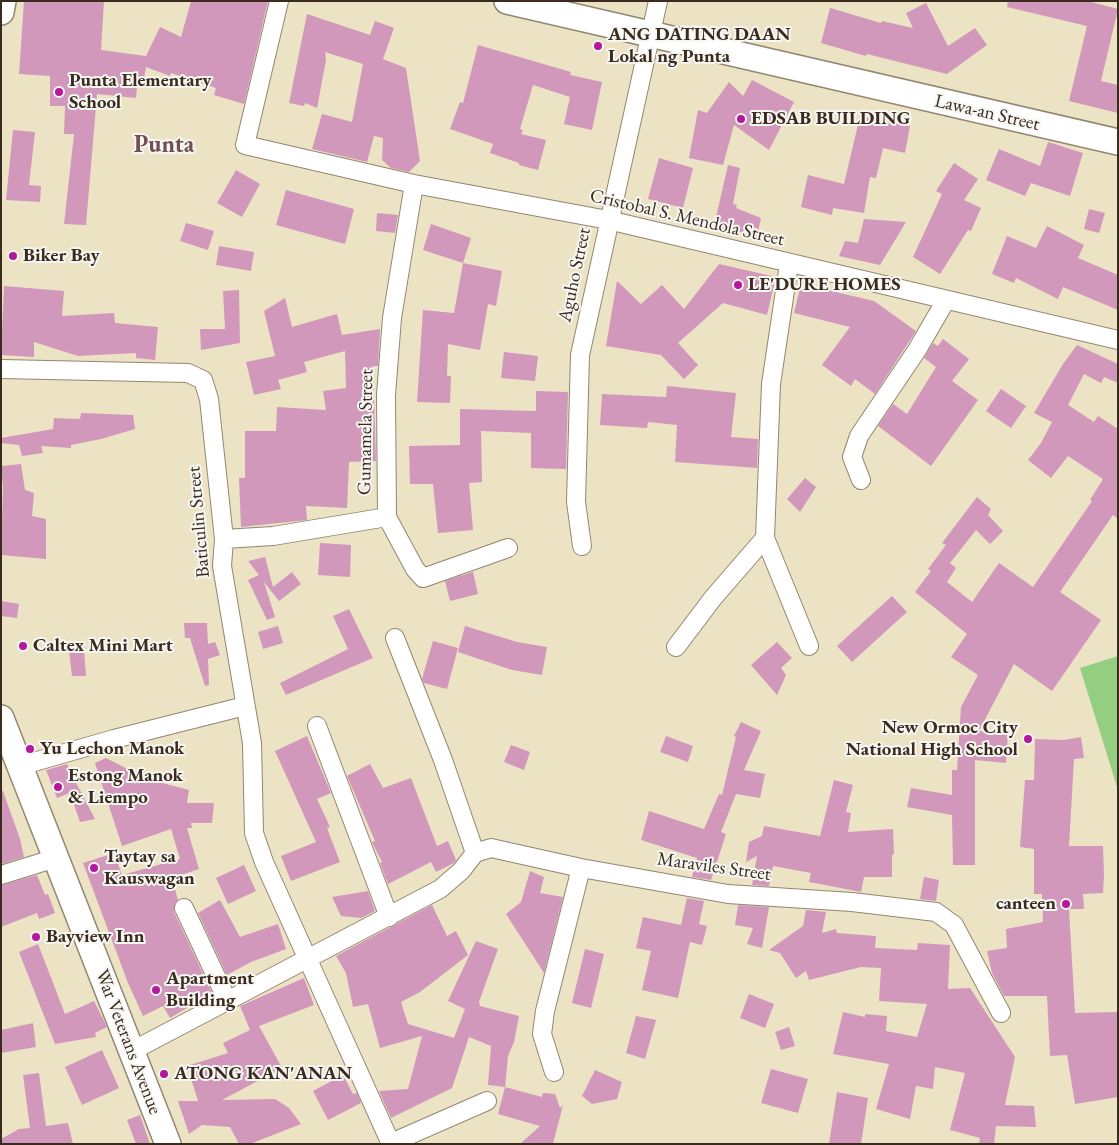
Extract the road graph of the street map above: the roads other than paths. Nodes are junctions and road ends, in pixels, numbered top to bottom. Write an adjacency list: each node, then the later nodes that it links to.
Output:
1 (3, 1): 5 (street)
2 (279, 1): 8 (street, Cristobal S. Mendola Street)
3 (507, 1): 6 (street, Lawa-an Street)
4 (658, 1): 6 (street, Aguho Street)
5 (1, 12)
6 (650, 36): 7 (street, Lawa-an Street); 9 (street, Aguho Street)
7 (1118, 142)
8 (414, 184): 9 (street, Cristobal S. Mendola Street); 15 (street, Gumamela Street)
9 (608, 220): 10 (street, Cristobal S. Mendola Street); 18 (street, Aguho Street)
10 (788, 264): 11 (street, Cristobal S. Mendola Street); 16 (street)
11 (946, 300): 12 (street, Cristobal S. Mendola Street); 14 (street)
12 (1118, 340)
13 (1, 369): 17 (street, Baticulin Street)
14 (861, 480)
15 (387, 517): 17 (street, Gumamela Street); 19 (street)
16 (765, 538): 21 (street); 22 (street)
17 (224, 539): 23 (street, Baticulin Street)
18 (582, 546)
19 (508, 548)
20 (395, 638): 27 (street)
21 (809, 646)
22 (676, 647)
23 (245, 706): 26 (street); 33 (street, Baticulin Street)
24 (1, 718): 26 (street, War Veterans Avenue)
25 (317, 726): 32 (street)
26 (20, 766): 28 (street, War Veterans Avenue)
27 (475, 853): 29 (street, Maraviles Street); 32 (street)
28 (56, 858): 30 (street); 36 (street, War Veterans Avenue)
29 (582, 868): 35 (street, Maraviles Street); 37 (street)
30 (1, 874)
31 (184, 908): 34 (street)
32 (389, 917): 33 (street)
33 (309, 959): 34 (street); 39 (street, Baticulin Street)
34 (228, 1002): 36 (street)
35 (1001, 1013)
36 (132, 1051): 40 (street, War Veterans Avenue)
37 (554, 1072)
38 (487, 1101): 39 (street)
39 (391, 1143)
40 (168, 1144)

